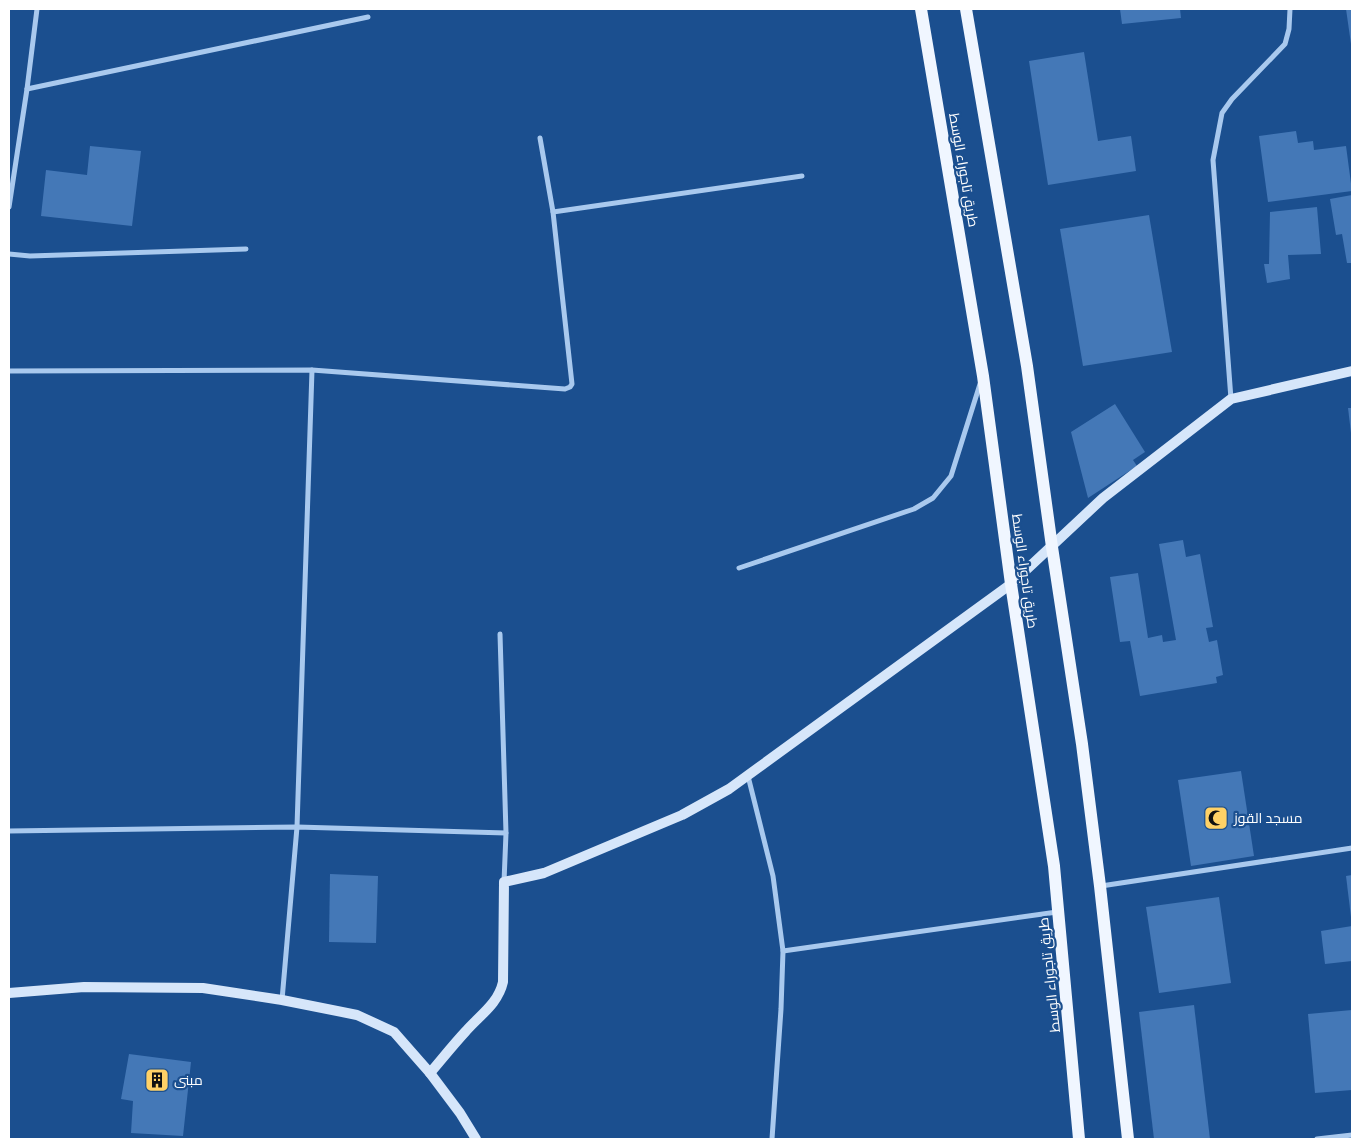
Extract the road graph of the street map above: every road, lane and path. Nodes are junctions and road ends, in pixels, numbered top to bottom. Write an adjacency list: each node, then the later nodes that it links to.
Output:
1 (37, 9): 6 (street)
2 (921, 9): 16 (main road, طريق تاجوراء الوسط)
3 (966, 9): 18 (main road)
4 (1290, 9): 17 (street)
5 (368, 17): 6 (street)
6 (27, 89): 9 (street)
7 (540, 138): 10 (street)
8 (802, 176): 10 (street)
9 (9, 208)
10 (553, 212): 13 (street)
11 (246, 249): 12 (street)
12 (9, 254)
13 (312, 370): 14 (street); 23 (street)
14 (9, 371)
15 (1352, 371): 17 (street)
16 (983, 376): 19 (street); 20 (main road, طريق تاجوراء الوسط)
17 (1231, 399): 18 (street)
18 (1052, 547): 20 (street); 28 (main road)
19 (739, 568)
20 (1011, 584): 22 (street); 29 (main road, طريق تاجوراء الوسط)
21 (500, 634): 25 (street)
22 (748, 775): 27 (street); 30 (street)
23 (297, 827): 24 (street); 25 (street); 32 (street)
24 (9, 831)
25 (506, 833): 27 (street)
26 (1352, 848): 28 (street)
27 (504, 882): 33 (street)
28 (1100, 886): 38 (main road)
29 (1057, 912): 30 (street); 37 (main road, طريق تاجوراء الوسط)
30 (783, 951): 36 (street)
31 (9, 993): 32 (street)
32 (282, 1000): 33 (street)
33 (430, 1073): 35 (street)
34 (1352, 1135): 39 (street)
35 (476, 1139)
36 (772, 1139)
37 (1080, 1139)
38 (1128, 1139)
39 (1317, 1139)

